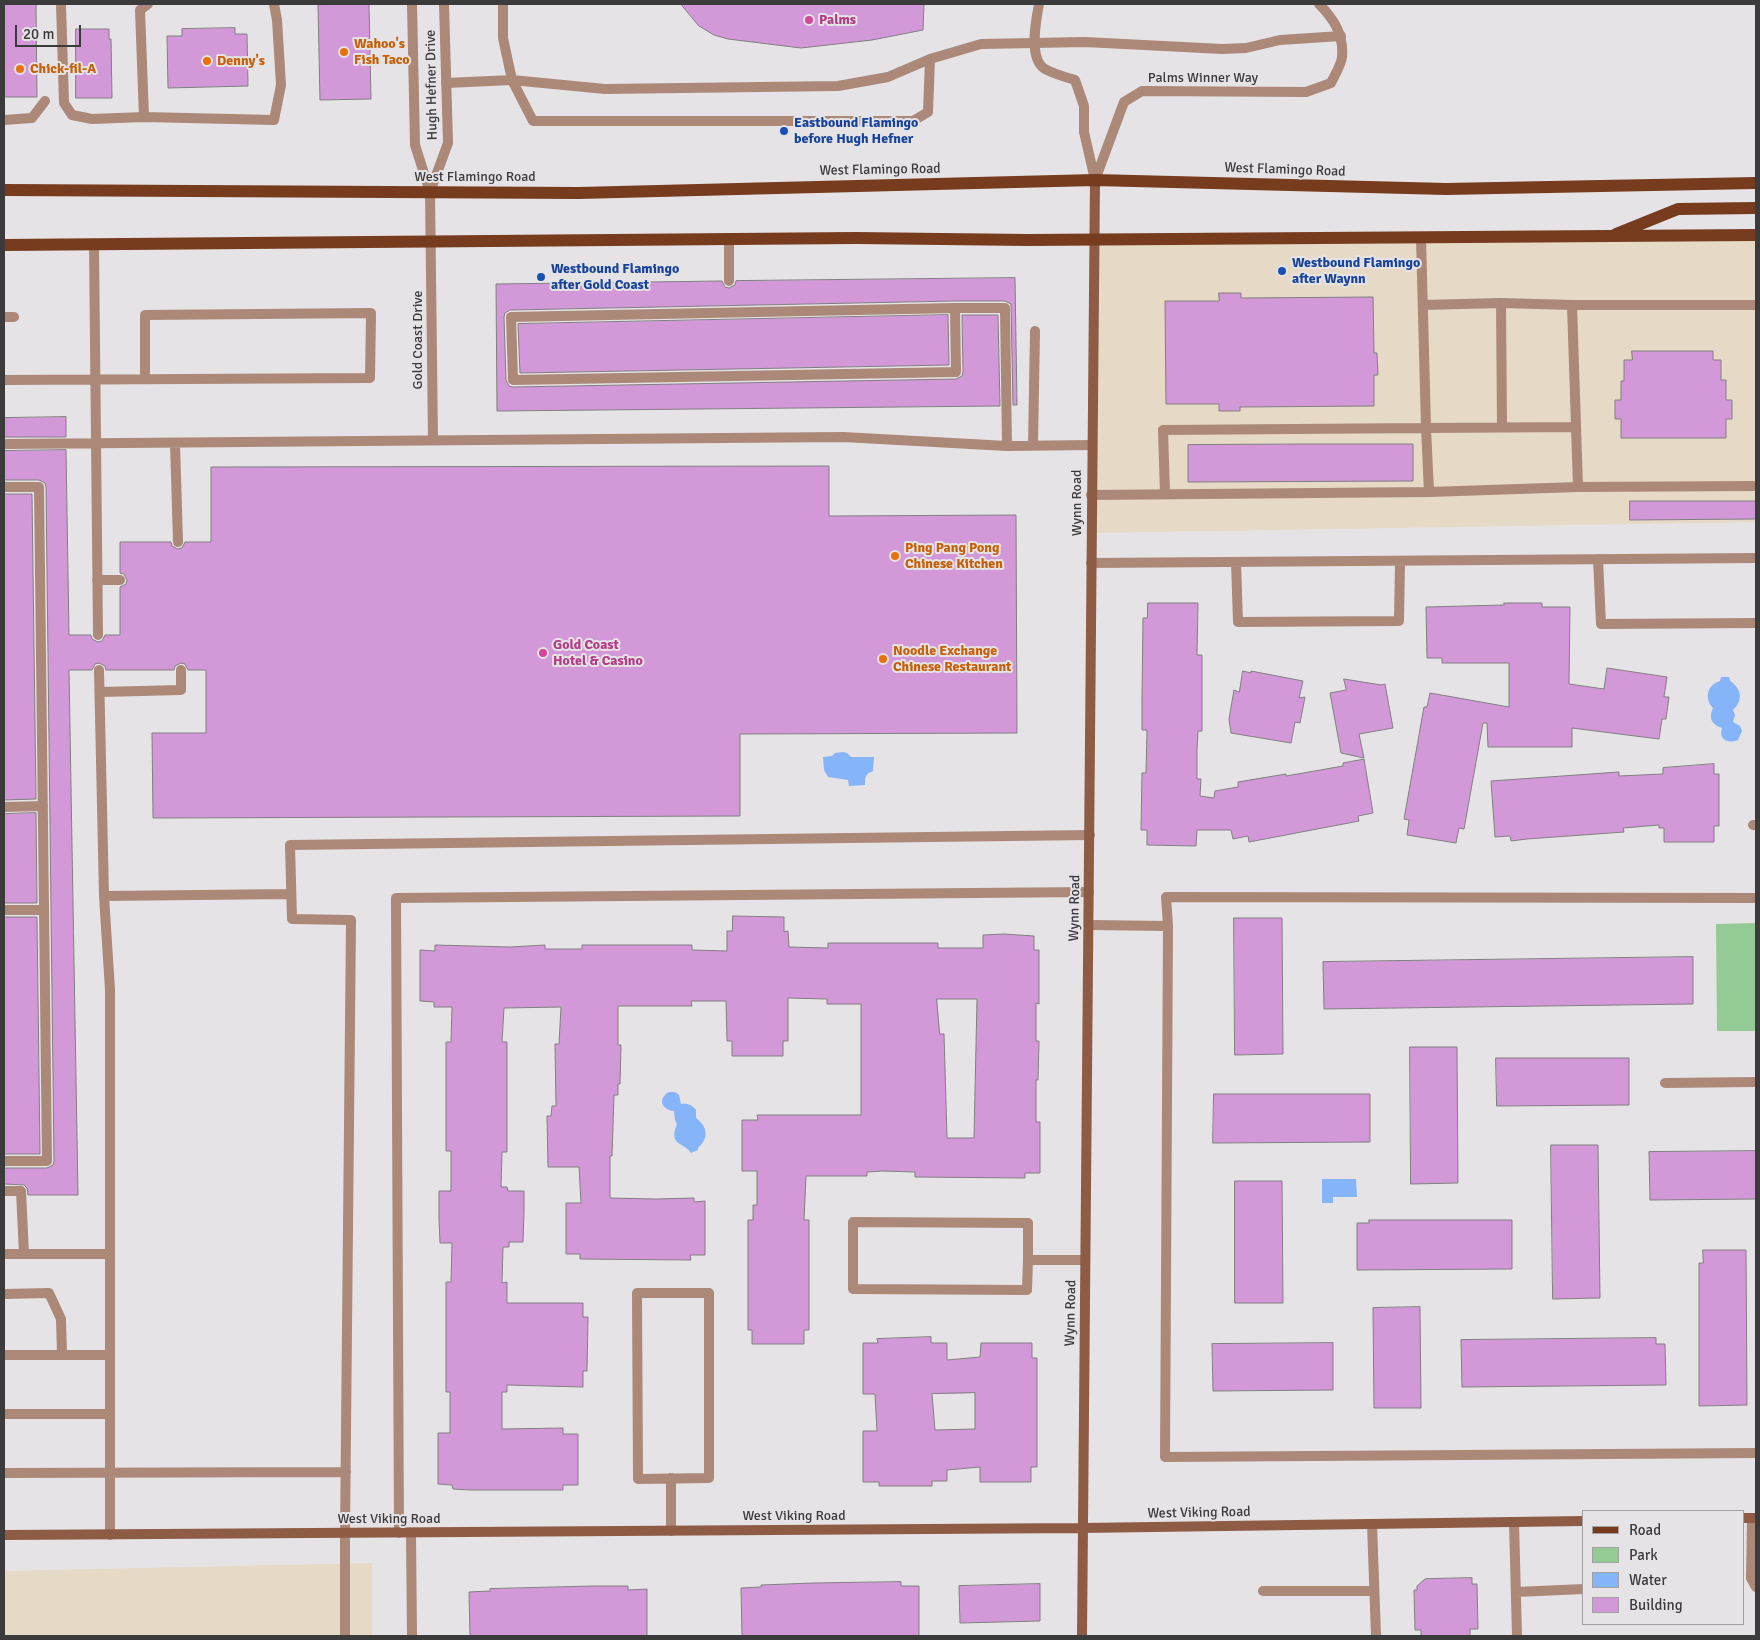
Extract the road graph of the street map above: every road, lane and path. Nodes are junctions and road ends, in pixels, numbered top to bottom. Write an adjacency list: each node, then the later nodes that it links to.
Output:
1 (61, 4): 15 (street)
2 (274, 4): 15 (street)
3 (412, 4): 20 (street, Hugh Hefner Drive)
4 (444, 4): 13 (street, Hugh Hefner Drive)
5 (503, 4): 12 (street)
6 (1039, 4): 10 (street)
7 (1319, 4): 9 (street, Palms Winner Way)
8 (143, 6): 15 (street)
9 (1341, 36): 10 (street); 17 (street, Palms Winner Way)
10 (1035, 42): 11 (street); 17 (street)
11 (930, 59): 12 (street); 12 (street)
12 (512, 80): 13 (street)
13 (446, 83): 20 (street, Hugh Hefner Drive)
14 (45, 100): 16 (street)
15 (144, 117)
16 (4, 120)
17 (1094, 180): 18 (main road, West Flamingo Road); 20 (main road, West Flamingo Road); 26 (street, Wynn Road)
18 (1756, 183)
19 (4, 190): 20 (main road, West Flamingo Road)
20 (430, 192): 27 (street, Hugh Hefner Drive)
21 (1756, 208): 23 (main road)
22 (1756, 235): 23 (main road)
23 (1609, 236): 24 (main road)
24 (1421, 238): 26 (main road); 32 (street)
25 (729, 239): 26 (main road); 27 (main road); 30 (street)
26 (1093, 239): 47 (street, Wynn Road)
27 (431, 241): 29 (main road); 43 (street, Gold Coast Drive)
28 (4, 245): 29 (main road)
29 (94, 245): 37 (street)
30 (729, 281)
31 (1501, 303): 32 (street); 33 (street); 40 (street)
32 (1422, 305): 42 (street)
33 (1572, 305): 34 (street); 41 (street)
34 (1756, 305)
35 (955, 308): 35 (street); 48 (street)
36 (1035, 331): 49 (street)
37 (96, 379): 38 (street); 39 (street); 45 (street)
38 (145, 379): 38 (street)
39 (4, 380)
40 (1502, 427): 41 (street); 42 (street)
41 (1576, 427): 52 (street)
42 (1426, 428): 53 (street); 54 (street)
43 (433, 440): 44 (street); 48 (street)
44 (175, 442): 45 (street); 56 (street)
45 (97, 443): 46 (street); 62 (street)
46 (4, 444)
47 (1092, 445): 49 (street); 55 (street, Wynn Road)
48 (1007, 446): 49 (street)
49 (1034, 446)
50 (1756, 486): 52 (street)
51 (4, 487): 69 (street)
52 (1578, 487): 53 (street)
53 (1429, 492): 54 (street)
54 (1165, 494): 55 (street)
55 (1091, 495): 61 (street, Wynn Road)
56 (178, 542)
57 (1756, 558): 58 (street)
58 (1598, 559): 59 (street); 64 (street)
59 (1400, 561): 60 (street); 60 (street)
60 (1236, 562): 61 (street)
61 (1091, 563): 71 (street, Wynn Road)
62 (97, 580): 63 (street); 65 (street)
63 (120, 580)
64 (1756, 623)
65 (98, 635)
66 (99, 670): 68 (street)
67 (180, 670): 68 (street)
68 (100, 692): 74 (street)
69 (42, 806): 70 (street); 77 (street)
70 (4, 807)
71 (1090, 835): 72 (street, Wynn Road); 73 (street)
72 (1089, 892): 78 (street, Wynn Road); 107 (street)
73 (291, 894): 74 (street); 96 (street)
74 (104, 896): 86 (street)
75 (1756, 898): 79 (street)
76 (4, 910): 77 (street)
77 (44, 910): 82 (street)
78 (1089, 925): 79 (street); 88 (street, Wynn Road)
79 (1168, 926): 95 (street)
80 (1756, 1082): 81 (street)
81 (1665, 1083)
82 (4, 1161)
83 (4, 1191): 85 (street)
84 (4, 1254): 85 (street)
85 (24, 1254): 86 (street)
86 (110, 1254): 92 (street)
87 (1028, 1260): 87 (street); 88 (street)
88 (1085, 1260): 104 (street, Wynn Road)
89 (4, 1294): 91 (street)
90 (4, 1355): 91 (street)
91 (62, 1355): 92 (street)
92 (110, 1355): 94 (street)
93 (4, 1414): 94 (street)
94 (110, 1414): 98 (street)
95 (1756, 1453)
96 (346, 1472): 98 (street); 106 (street)
97 (4, 1473): 98 (street)
98 (110, 1473): 109 (street)
99 (671, 1478): 99 (street); 105 (street)
100 (1751, 1518): 111 (street)
101 (1582, 1521): 102 (street, West Viking Road)
102 (1514, 1522): 103 (street, West Viking Road); 115 (street)
103 (1372, 1524): 104 (street, West Viking Road); 114 (street)
104 (1082, 1528): 105 (street, West Viking Road); 118 (street, Wynn Road)
105 (671, 1531): 108 (street, West Viking Road)
106 (345, 1533): 107 (street, West Viking Road); 109 (street, West Viking Road); 116 (street)
107 (399, 1533): 108 (street, West Viking Road)
108 (411, 1533): 117 (street)
109 (110, 1534): 110 (street, West Viking Road)
110 (4, 1535)
111 (1756, 1587)
112 (1582, 1588): 115 (street)
113 (1263, 1590): 114 (street)
114 (1374, 1591): 119 (street)
115 (1516, 1592): 120 (street)
116 (345, 1636)
117 (412, 1636)
118 (1082, 1636)
119 (1376, 1636)
120 (1517, 1636)

